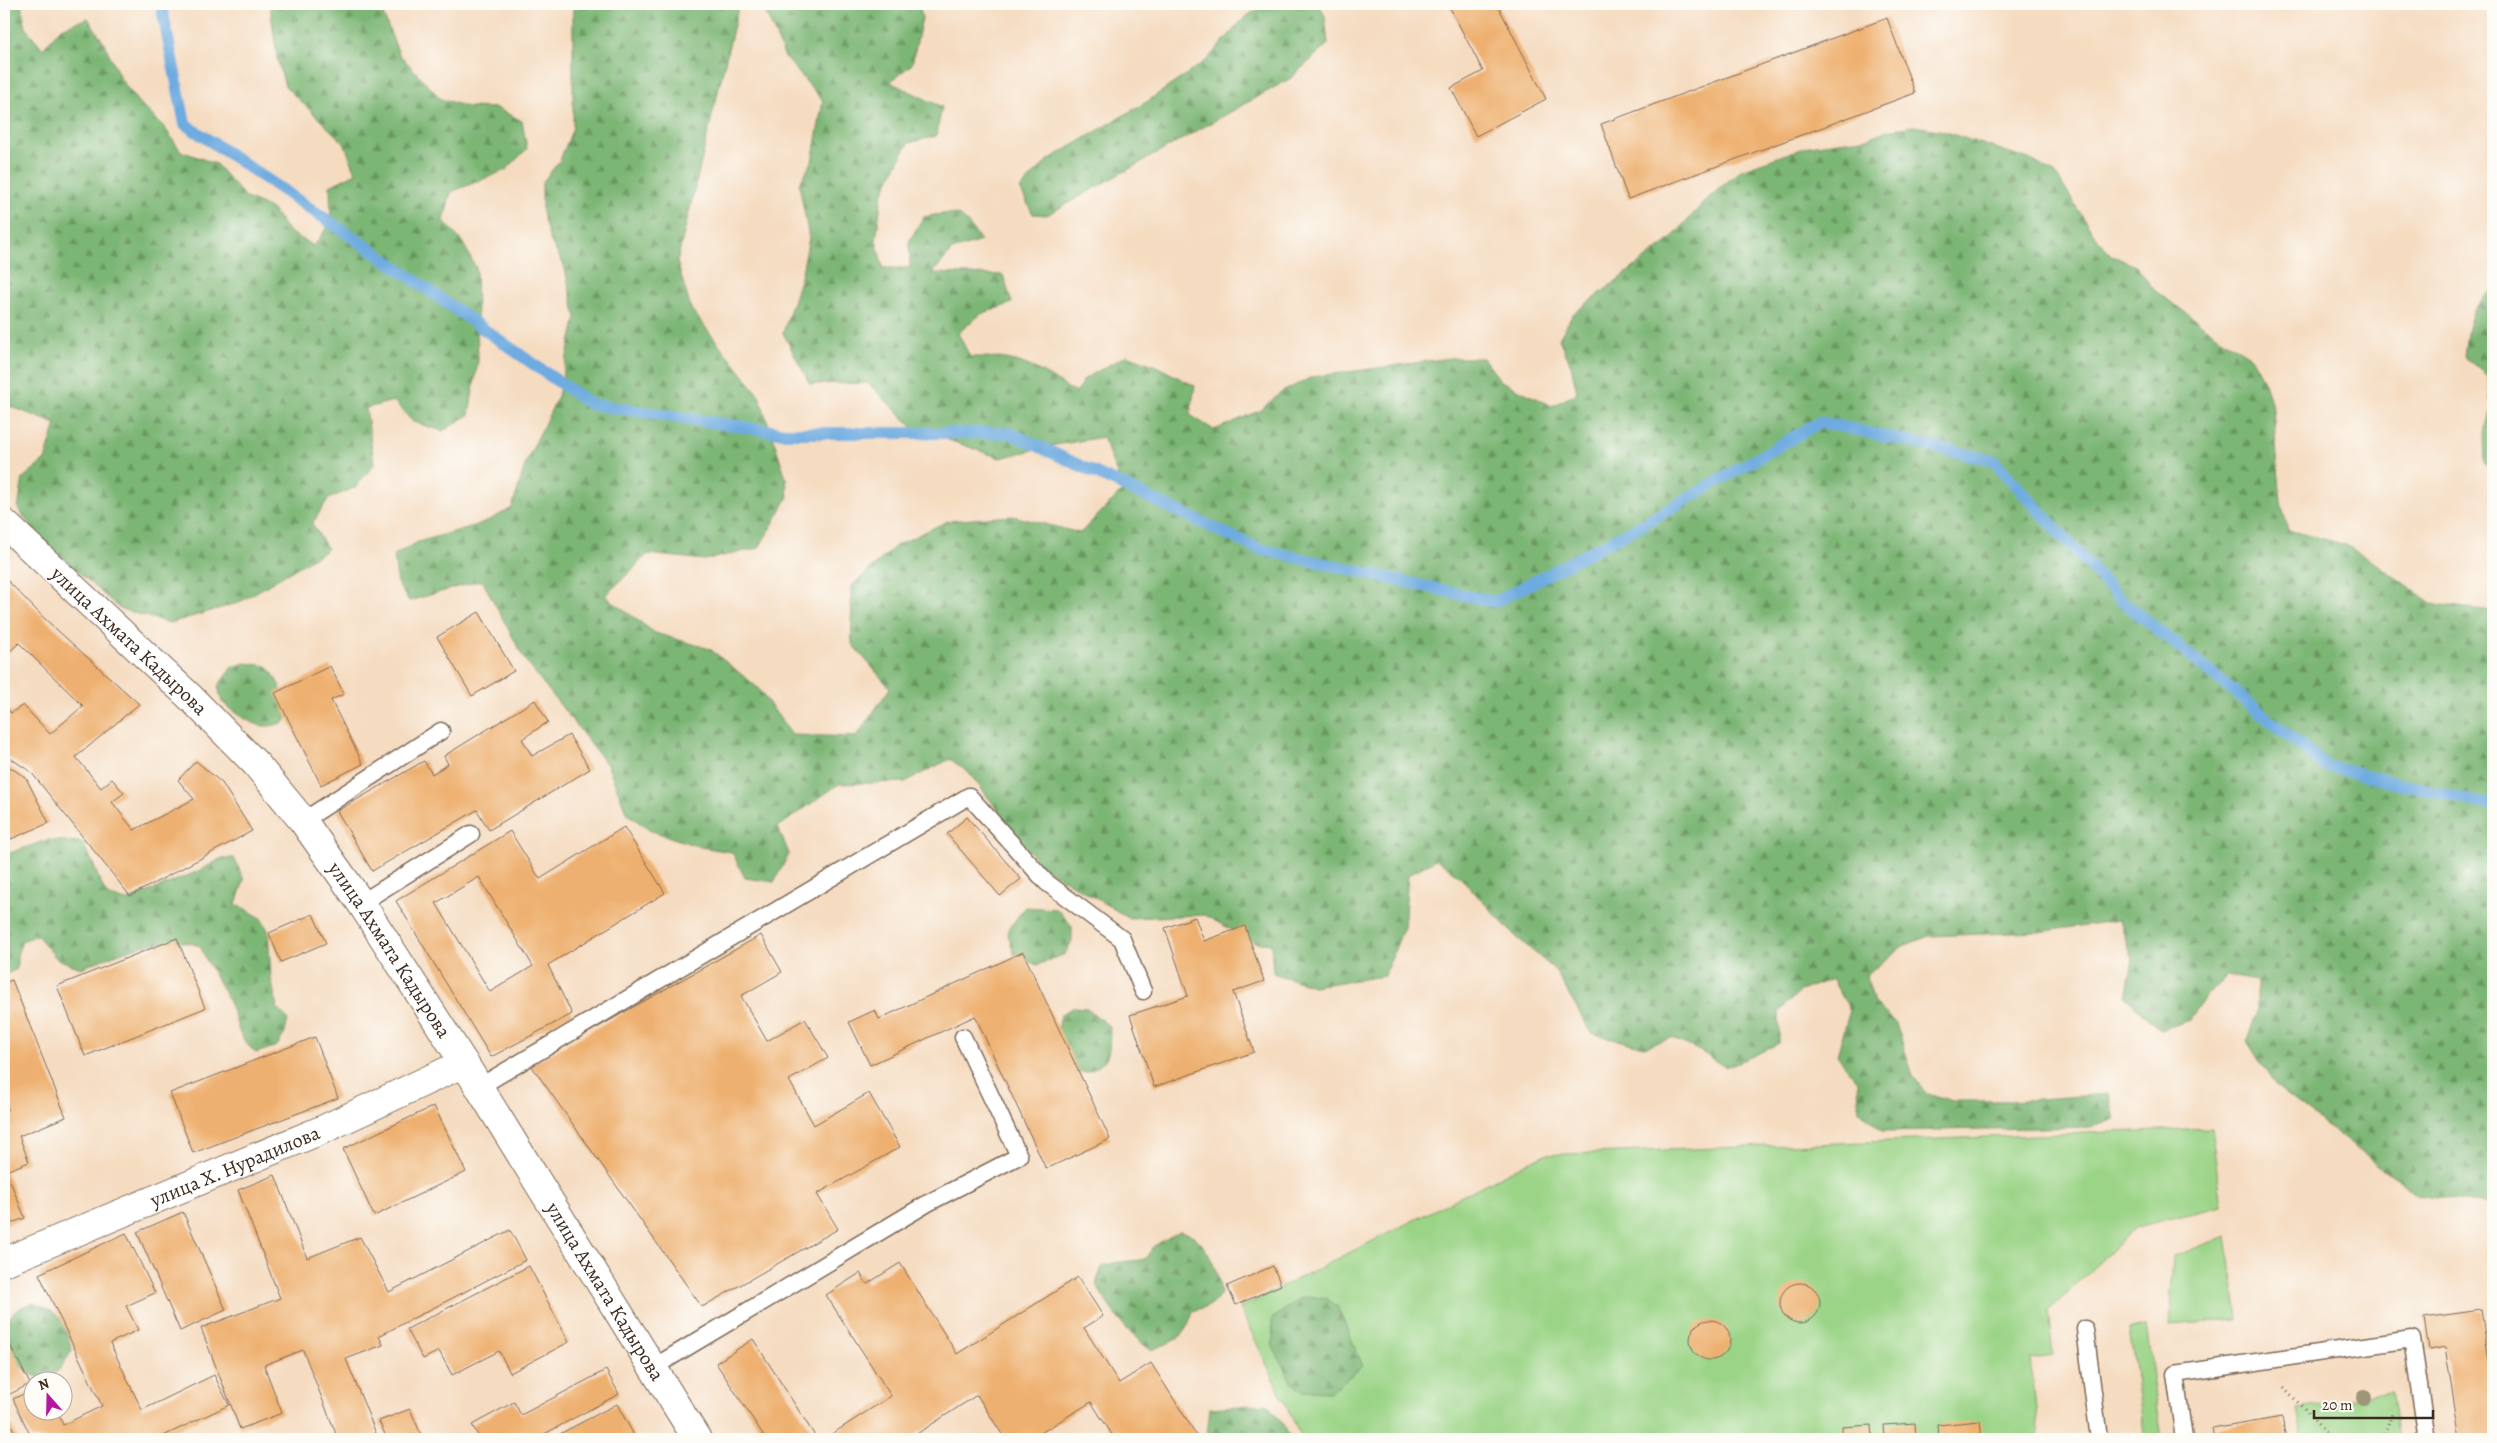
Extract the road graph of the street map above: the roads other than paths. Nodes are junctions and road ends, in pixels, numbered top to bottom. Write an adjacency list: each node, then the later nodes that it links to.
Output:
1 (4, 523): 3 (street, улица Ахмата Кадырова)
2 (441, 731): 3 (lane)
3 (303, 821): 5 (street, улица Ахмата Кадырова)
4 (471, 834): 5 (lane)
5 (360, 903): 8 (street, улица Ахмата Кадырова)
6 (1144, 991): 9 (lane)
7 (963, 1037): 12 (lane)
8 (464, 1063): 9 (street, улица Ахмата Кадырова); 10 (street, улица Х. Нурадилова)
9 (479, 1088): 12 (street, улица Ахмата Кадырова)
10 (4, 1262)
11 (2085, 1329): 14 (lane)
12 (654, 1367): 13 (street, улица Ахмата Кадырова)
13 (697, 1439)
14 (2099, 1439)
15 (2184, 1439): 16 (lane)
16 (2427, 1439)

